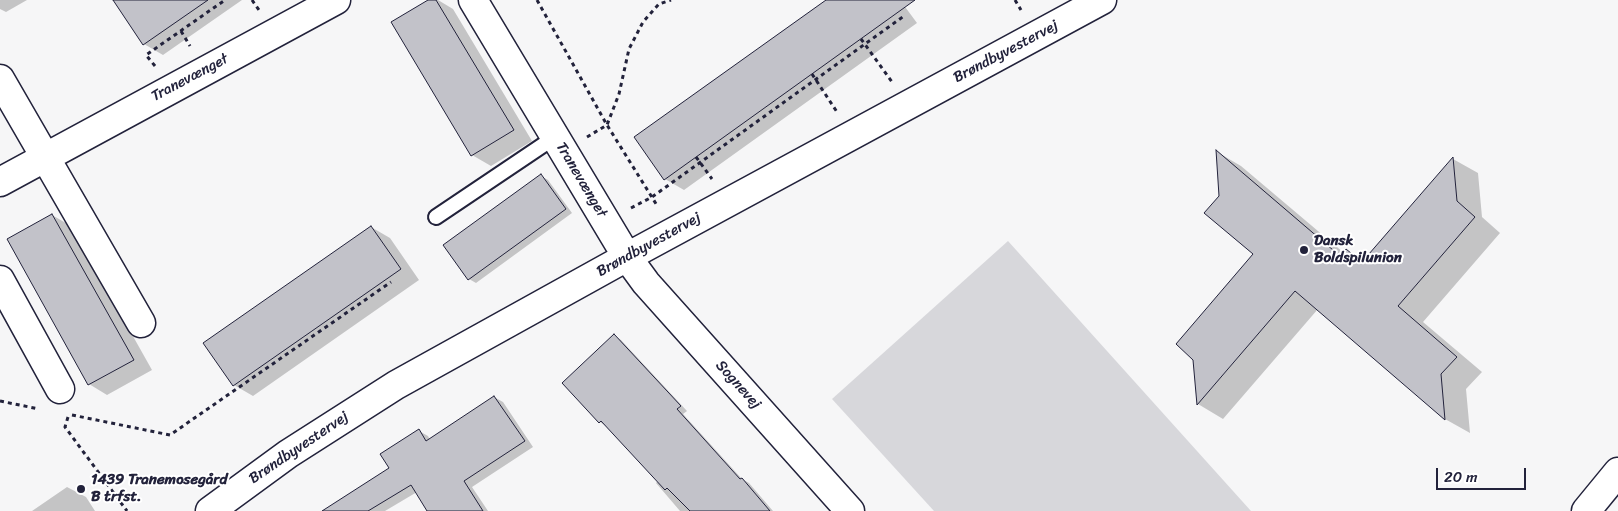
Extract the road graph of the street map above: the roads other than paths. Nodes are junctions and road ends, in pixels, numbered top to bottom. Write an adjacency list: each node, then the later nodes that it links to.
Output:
1 (336, 0): 6 (street, Tranevænget)
2 (473, 0): 5 (street, Tranevænget)
3 (1102, 0): 9 (street, Brøndbyvestervej)
4 (0, 79): 6 (street)
5 (560, 144): 8 (lane); 9 (street, Tranevænget)
6 (45, 156): 7 (street, Tranevænget); 11 (street)
7 (0, 182)
8 (436, 217)
9 (627, 257): 14 (street, Brøndbyvestervej); 15 (street, Sognevej)
10 (0, 280): 12 (street)
11 (141, 323)
12 (60, 389)
13 (1618, 472): 16 (street)
14 (210, 511)
15 (850, 511)
16 (1586, 511)

